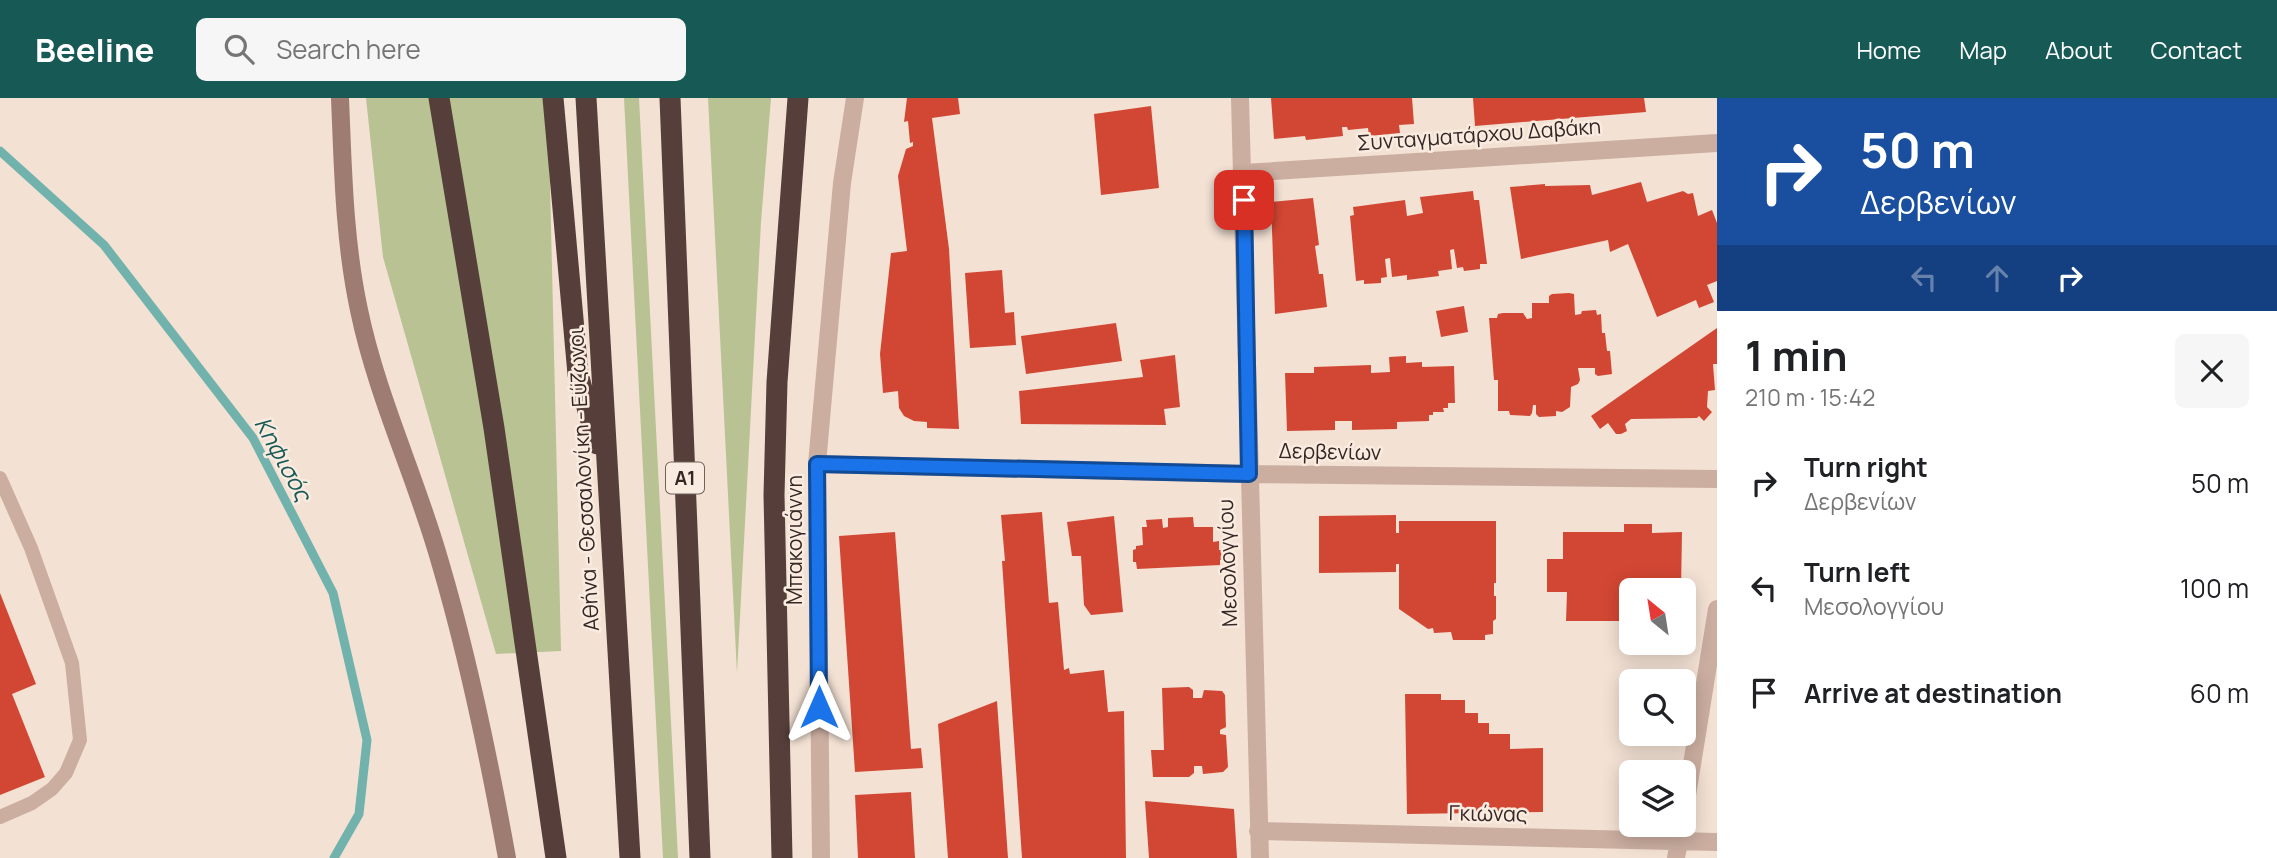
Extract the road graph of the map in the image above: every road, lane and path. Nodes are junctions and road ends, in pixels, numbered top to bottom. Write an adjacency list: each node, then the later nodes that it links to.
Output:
1 (340, 98): 22 (main road)
2 (439, 98): 23 (highway)
3 (553, 98): 15 (highway)
4 (586, 98): 15 (highway, Αθήνα - Θεσσαλονίκη - Εύζωνοι)
5 (670, 98): 25 (highway, Α1)
6 (798, 98): 26 (highway)
7 (855, 98): 11 (street, Μπακογιάννη)
8 (1240, 98): 10 (street, Μεσολογγίου)
9 (1717, 143): 10 (street, Συνταγματάρχου Δαβάκη)
10 (1243, 173): 12 (street, Μεσολογγίου)
11 (817, 464): 12 (street, Δερβενίων); 27 (street, Μπακογιάννη)
12 (1249, 474): 14 (street, Δερβενίων); 19 (street, Μεσολογγίου)
13 (0, 478): 18 (lane)
14 (1717, 479)
15 (609, 486): 24 (highway, Αθήνα - Θεσσαλονίκη - Εύζωνοι)
16 (1717, 609): 17 (street)
17 (1693, 760)
18 (0, 817)
19 (1258, 831): 20 (street, Γκιώνας); 28 (street, Μεσολογγίου)
20 (1679, 841): 21 (street, Γκιώνας)
21 (1717, 842)
22 (507, 858)
23 (556, 858)
24 (630, 858)
25 (700, 858)
26 (782, 858)
27 (821, 858)
28 (1260, 858)

